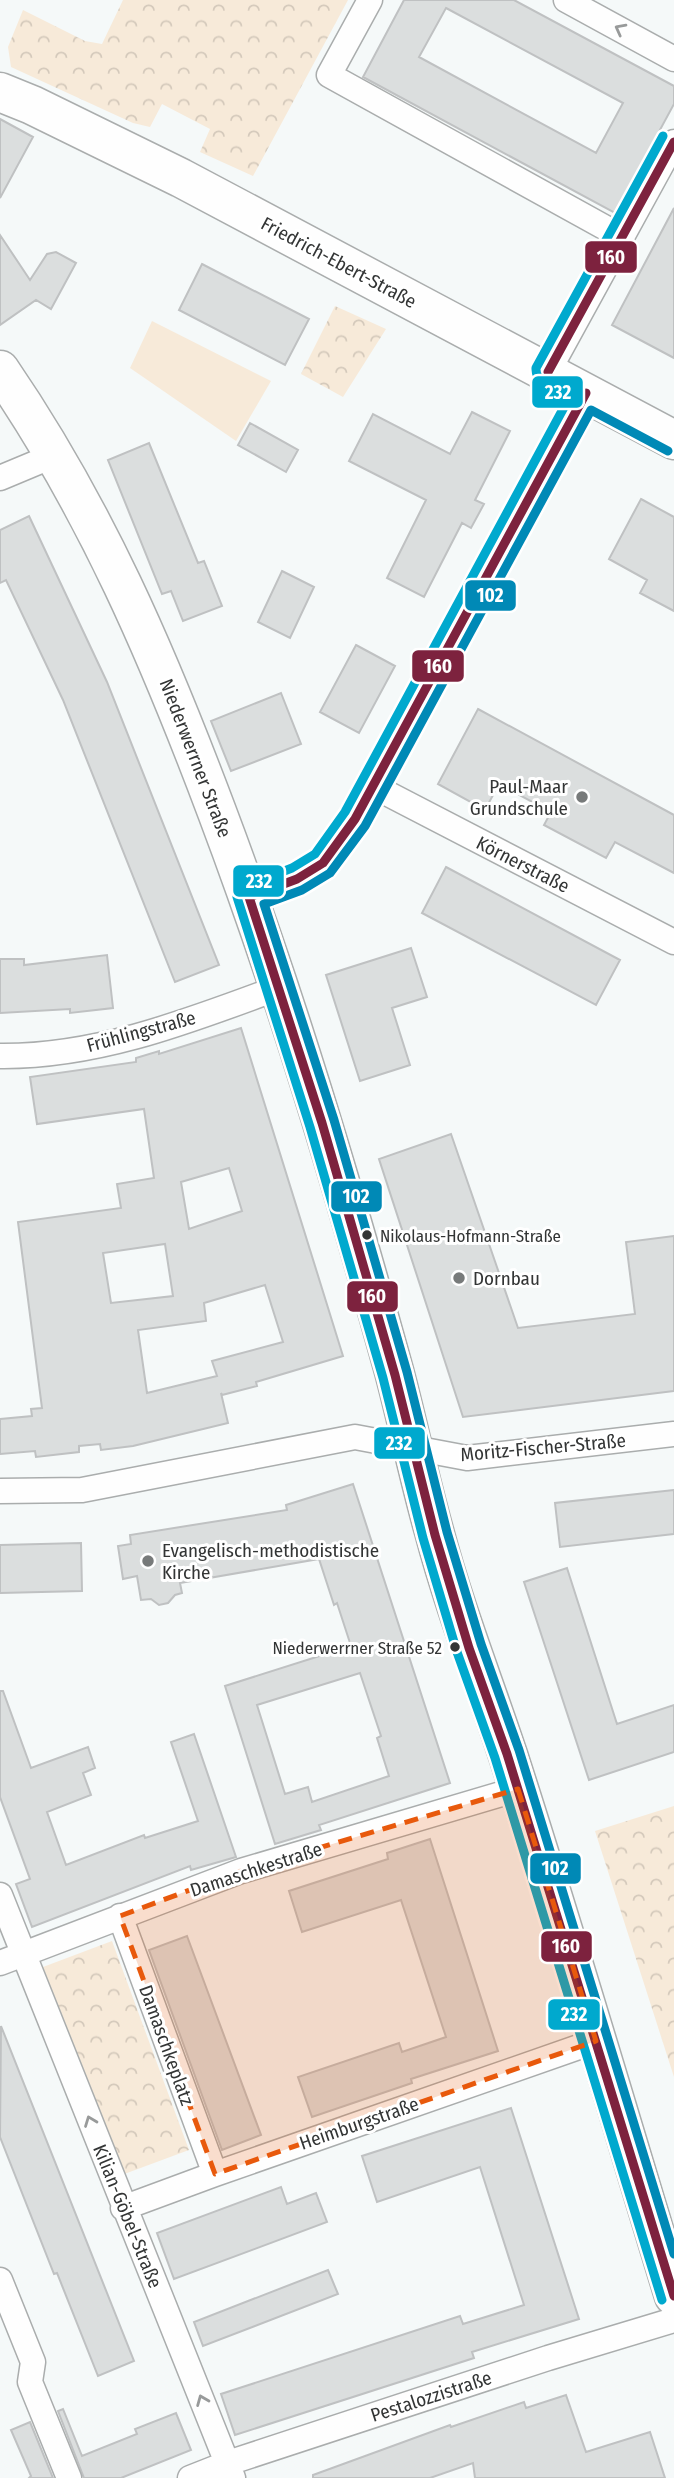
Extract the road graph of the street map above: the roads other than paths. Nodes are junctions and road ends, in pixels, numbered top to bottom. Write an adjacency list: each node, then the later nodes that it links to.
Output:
1 (370, 0): 6 (street)
2 (566, 0): 3 (street, one-way to 2)
3 (674, 59)
4 (0, 92): 8 (main road, Friedrich-Ebert-Straße)
5 (674, 142): 6 (street)
6 (622, 237): 8 (street)
7 (0, 370): 11 (main road, Niederwerrner Straße)
8 (548, 372): 9 (main road, Friedrich-Ebert-Straße)
9 (586, 393): 10 (main road, Friedrich-Ebert-Straße); 13 (street)
10 (674, 440)
11 (55, 455): 12 (street); 14 (main road, Niederwerrner Straße)
12 (0, 478)
13 (373, 786): 14 (street); 15 (street, Körnerstraße)
14 (249, 897): 16 (main road, Niederwerrner Straße)
15 (674, 942)
16 (278, 988): 17 (street, Frühlingstraße); 19 (main road, Niederwerrner Straße)
17 (0, 1056)
18 (674, 1434): 19 (street, Moritz-Fischer-Straße)
19 (412, 1448): 20 (street); 21 (main road, Niederwerrner Straße)
20 (0, 1491)
21 (518, 1789): 23 (street, Damaschkestraße); 26 (main road, Niederwerrner Straße)
22 (0, 1895): 24 (street, Kilian-Göbel-Straße)
23 (120, 1916): 24 (street, Damaschkestraße); 27 (street, Damaschkeplatz)
24 (24, 1953): 25 (street, Damaschkestraße); 28 (street, Kilian-Göbel-Straße, one-way to 24)
25 (0, 1963)
26 (596, 2041): 27 (street, Heimburgstraße); 30 (main road, Niederwerrner Straße)
27 (215, 2174): 28 (street, Heimburgstraße)
28 (124, 2208): 32 (street, Kilian-Göbel-Straße, one-way to 28)
29 (0, 2280): 33 (street)
30 (674, 2296)
31 (674, 2320): 32 (street, Pestalozzistraße)
32 (231, 2471): 34 (street, Pestalozzistraße)
33 (69, 2478)
34 (190, 2478)

